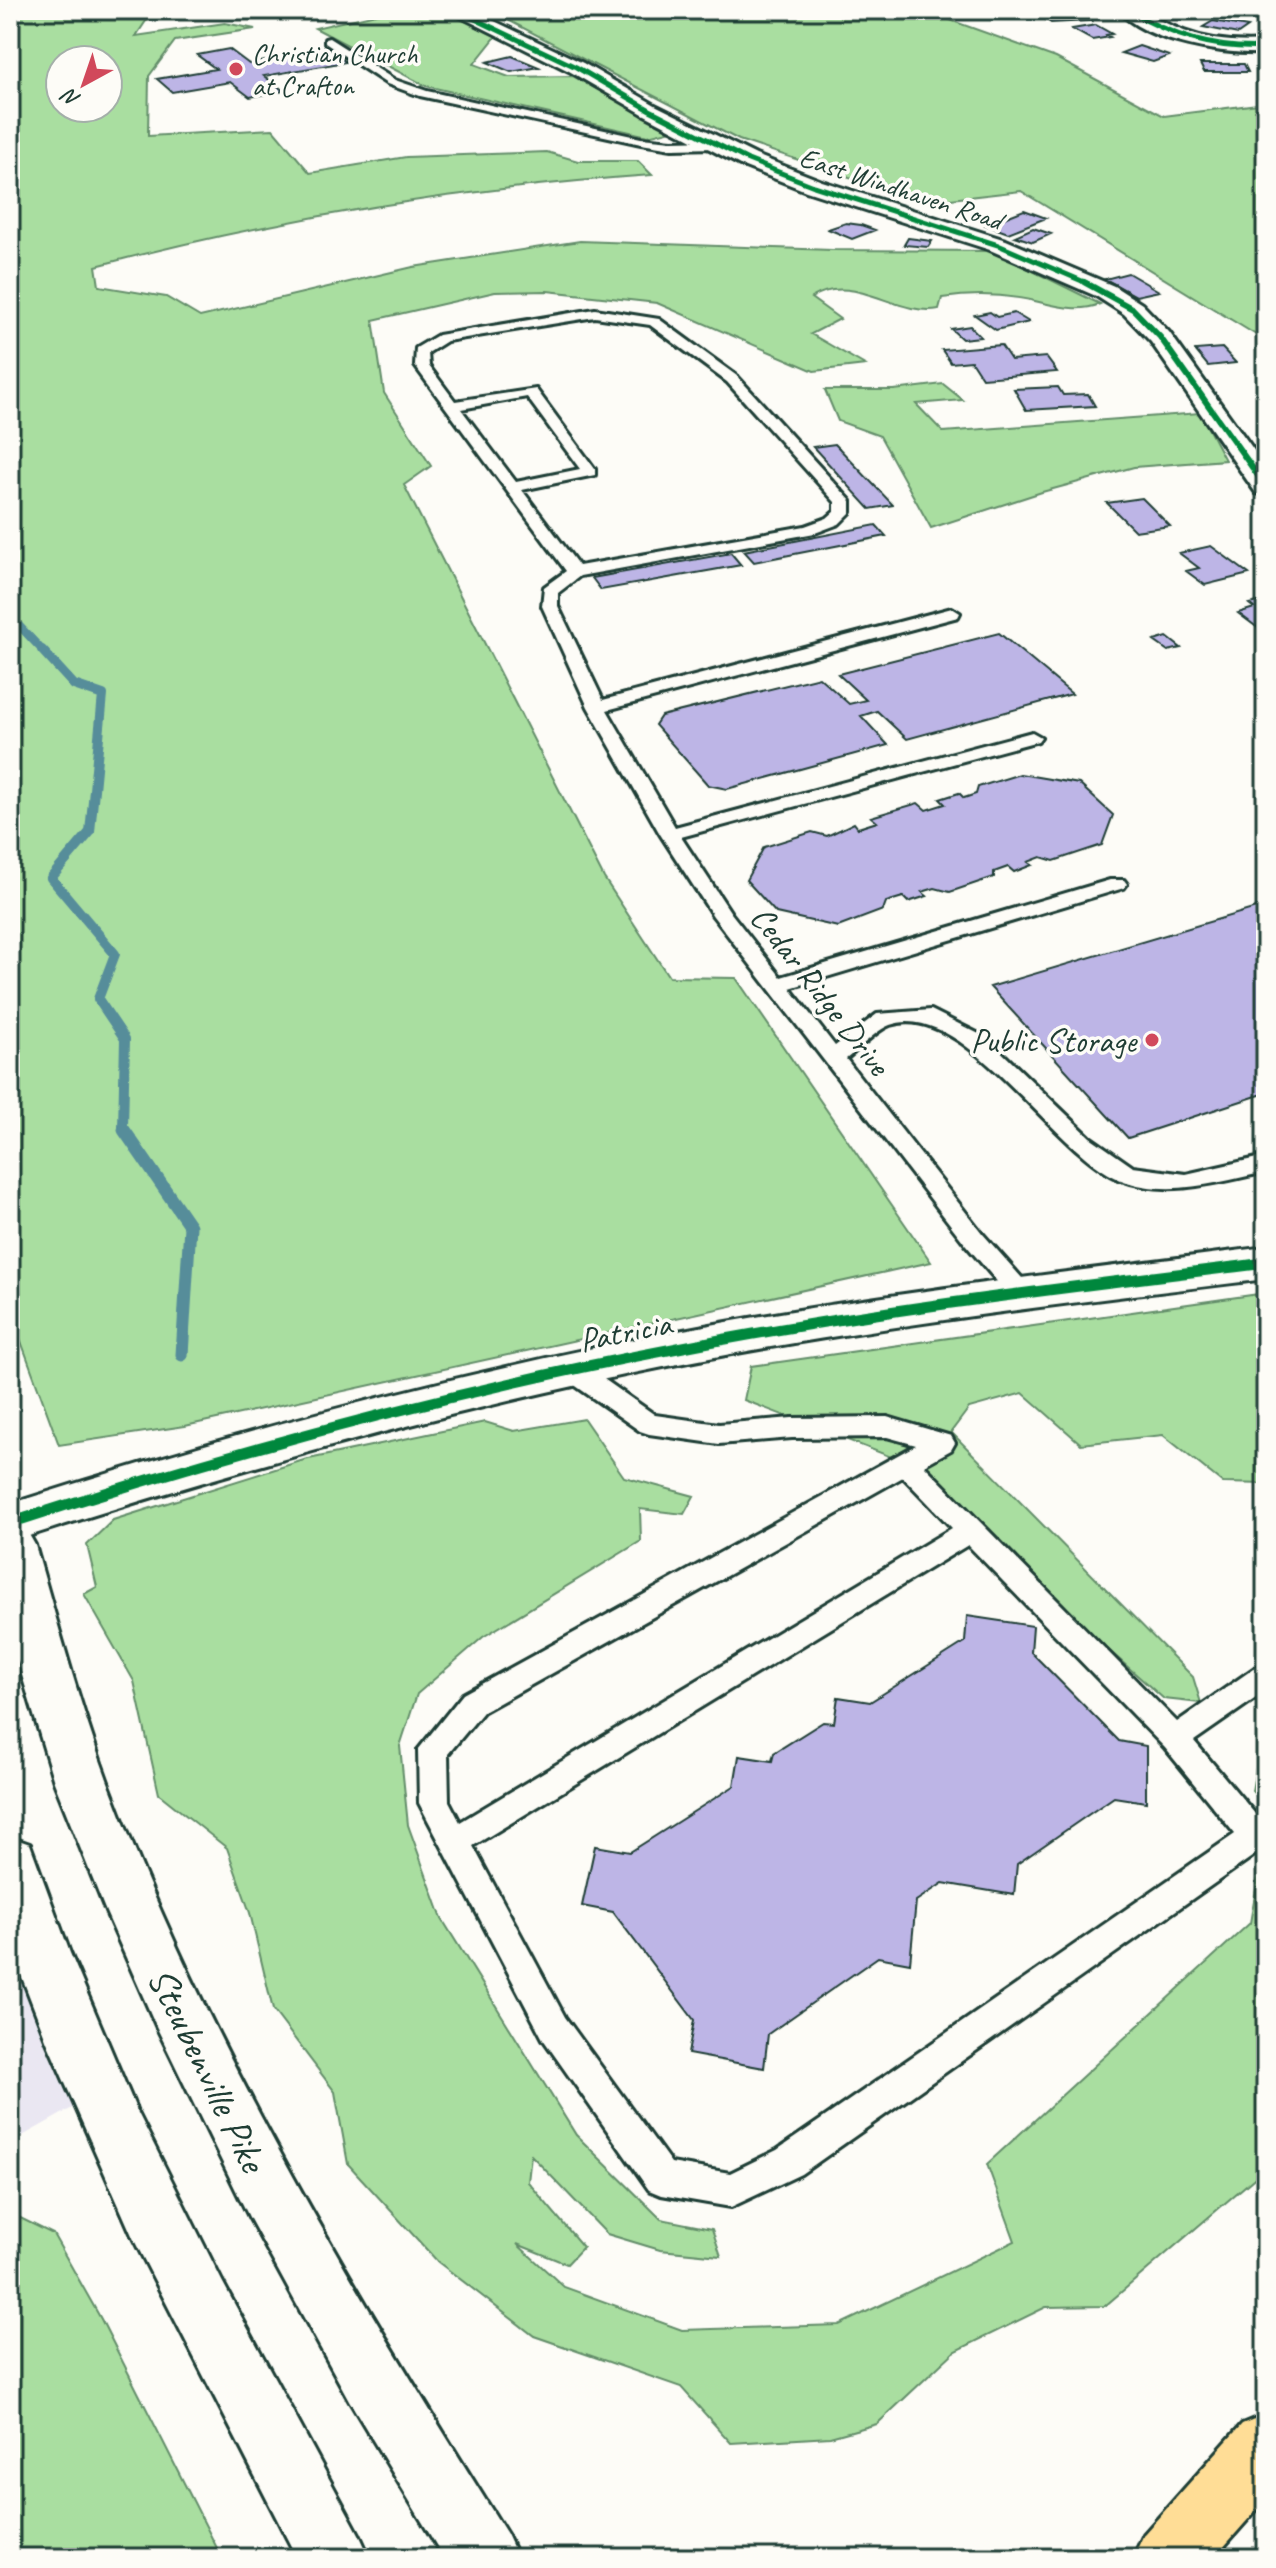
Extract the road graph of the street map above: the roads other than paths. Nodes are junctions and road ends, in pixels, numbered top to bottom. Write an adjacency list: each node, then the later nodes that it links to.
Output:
1 (456, 10): 5 (street, East Windhaven Road)
2 (1127, 10): 4 (street)
3 (329, 41): 5 (lane)
4 (1266, 47)
5 (715, 144): 8 (street, East Windhaven Road)
6 (451, 406): 7 (lane); 7 (lane); 9 (lane)
7 (512, 487): 9 (lane)
8 (1266, 487)
9 (575, 572): 11 (lane, Cedar Ridge Drive)
10 (952, 613): 11 (lane)
11 (597, 707): 13 (lane, Cedar Ridge Drive)
12 (1032, 737): 13 (lane)
13 (670, 834): 15 (lane, Cedar Ridge Drive)
14 (1117, 884): 15 (lane)
15 (778, 985): 16 (lane, Cedar Ridge Drive)
16 (834, 1058): 17 (lane); 19 (lane, Cedar Ridge Drive)
17 (1266, 1164)
18 (1266, 1263): 19 (street, Patricia)
19 (1021, 1293): 20 (street, Patricia)
20 (572, 1370): 21 (lane); 22 (street, Patricia)
21 (905, 1463): 23 (lane); 27 (lane)
22 (10, 1523)
23 (970, 1530): 26 (lane); 27 (lane)
24 (10, 1545): 31 (street, Steubenville Pike)
25 (1266, 1675): 26 (lane)
26 (1175, 1739): 27 (lane)
27 (455, 1841)
28 (10, 1862): 30 (street)
29 (1266, 2448): 32 (highway)
30 (335, 2558)
31 (483, 2558)
32 (1168, 2558)

